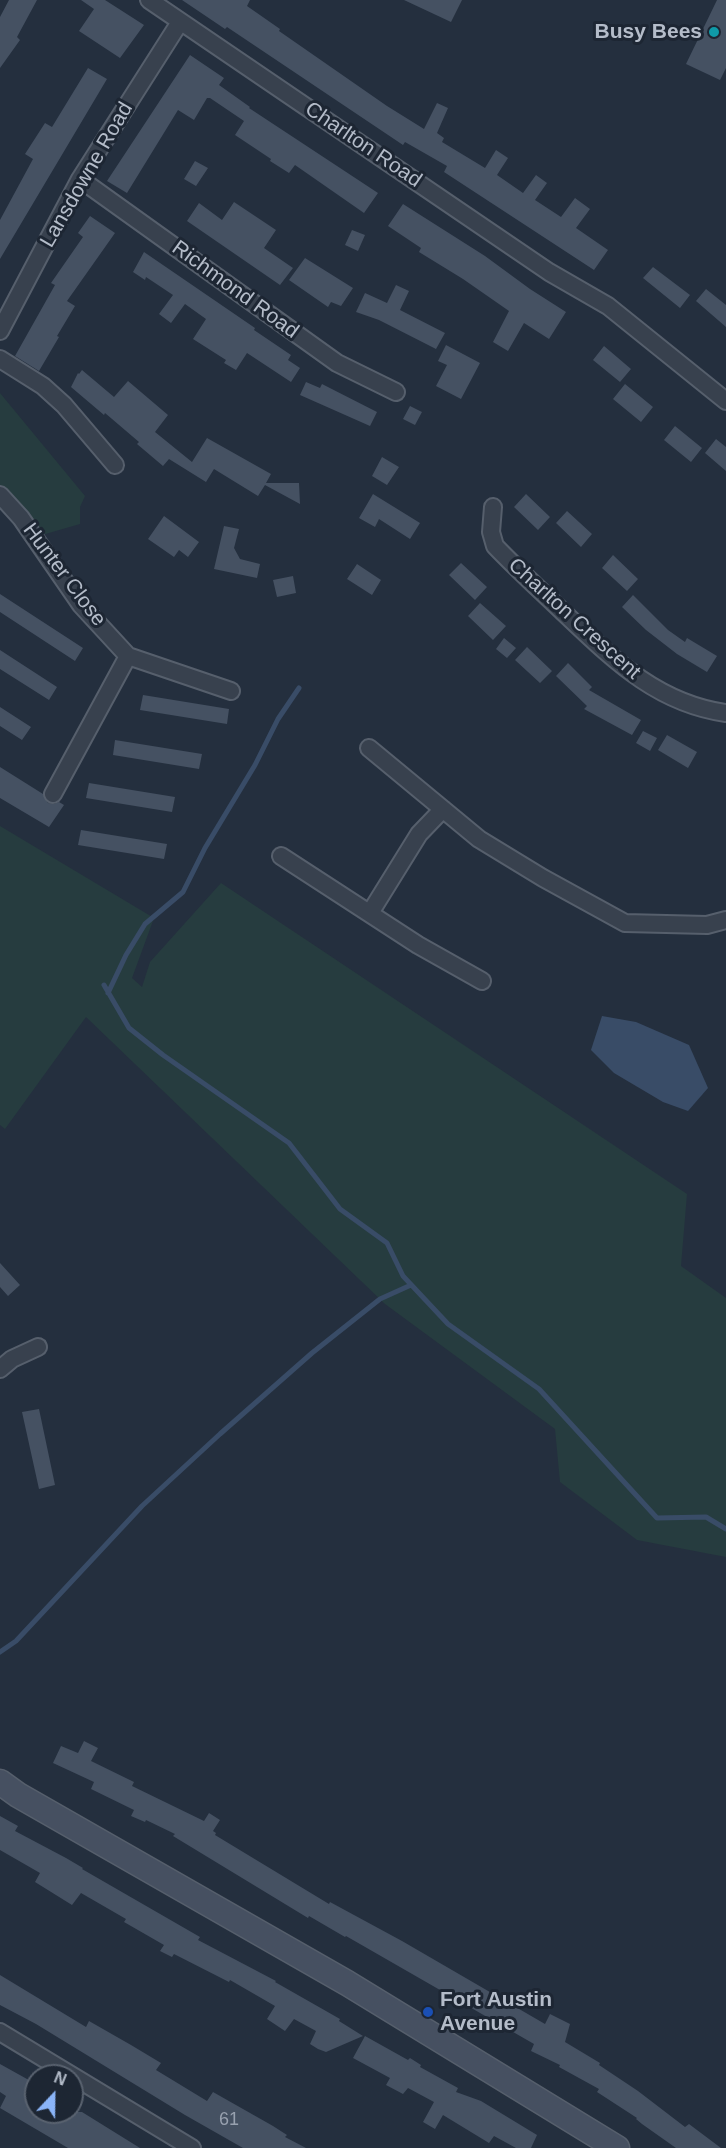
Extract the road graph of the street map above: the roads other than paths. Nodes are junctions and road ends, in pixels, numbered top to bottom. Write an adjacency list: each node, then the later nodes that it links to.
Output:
1 (149, 0): 2 (street, Charlton Road)
2 (180, 22): 3 (street, Lansdowne Road); 7 (street, Charlton Road)
3 (80, 179): 4 (street, Lansdowne Road); 6 (street, Richmond Road)
4 (0, 331)
5 (0, 359): 8 (street)
6 (396, 392)
7 (726, 401)
8 (115, 465)
9 (0, 495): 11 (street, Hunter Close)
10 (493, 507): 13 (street, Charlton Crescent)
11 (128, 656): 12 (street, Hunter Close); 15 (street)
12 (231, 691)
13 (726, 713)
14 (369, 748): 16 (street)
15 (53, 794)
16 (443, 809): 18 (street); 19 (street)
17 (281, 856): 18 (street)
18 (370, 913): 20 (street)
19 (726, 920)
20 (482, 981)
21 (38, 1347): 22 (street)
22 (0, 1369)
23 (0, 1782): 26 (main road)
24 (0, 2032): 25 (street)
25 (192, 2148)
26 (617, 2148)

